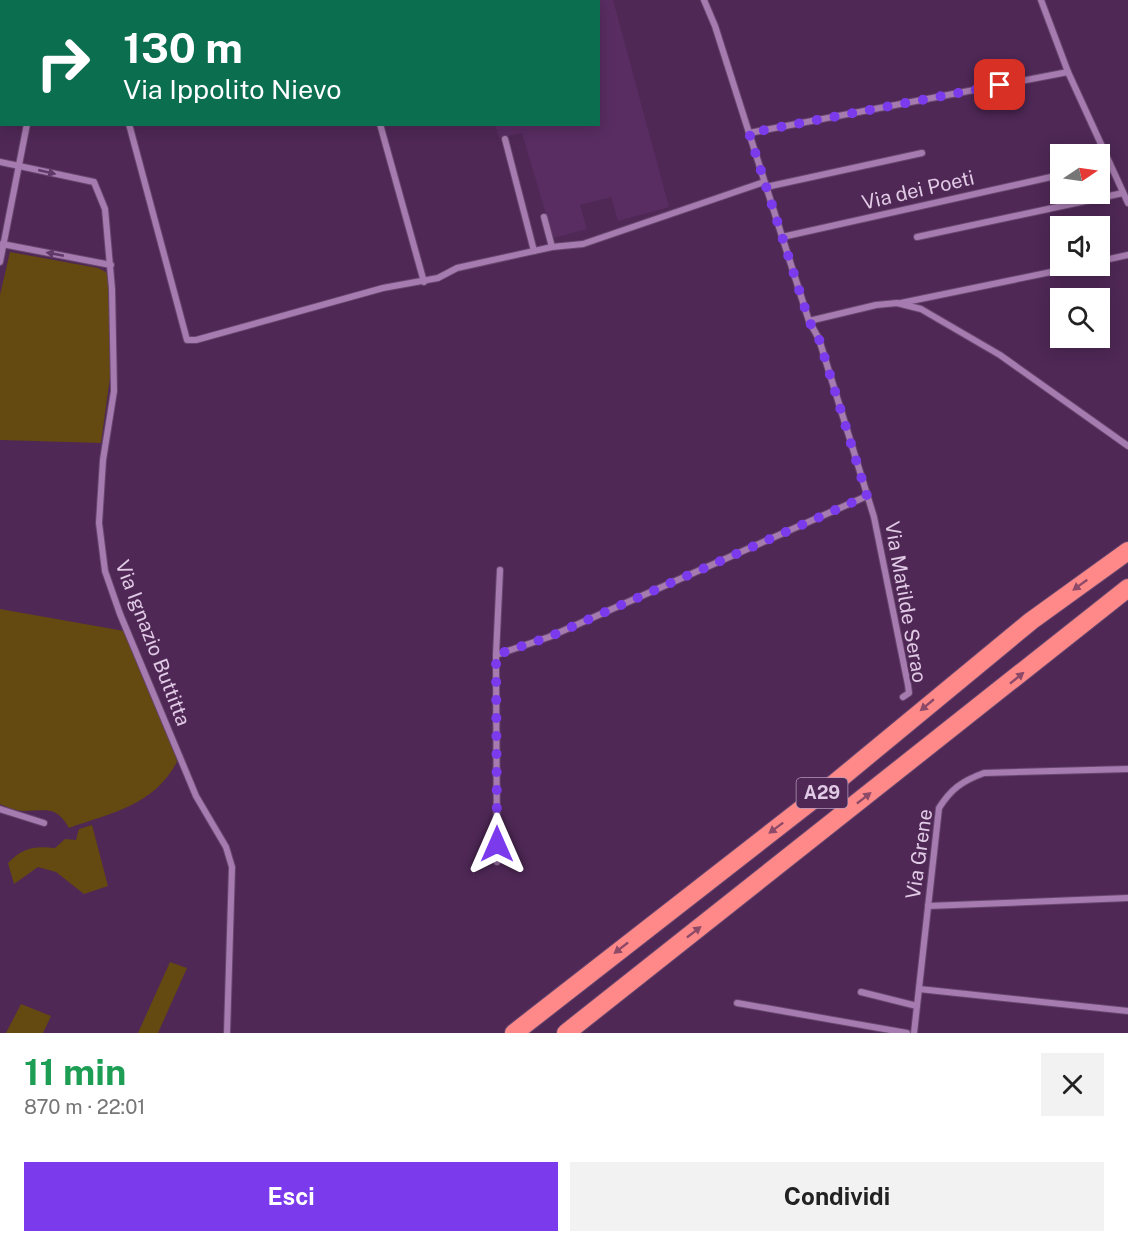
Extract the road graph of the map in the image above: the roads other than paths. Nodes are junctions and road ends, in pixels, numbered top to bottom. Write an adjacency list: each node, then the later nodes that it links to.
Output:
1 (704, 0): 7 (street, Via Matilde Serao)
2 (1041, 0): 3 (street)
3 (1068, 72): 7 (street); 9 (street)
4 (27, 126): 13 (street)
5 (130, 126): 29 (street)
6 (381, 126): 29 (street)
7 (749, 133): 15 (street, Via Matilde Serao)
8 (505, 139): 23 (street)
9 (1101, 144)
10 (922, 153): 15 (street)
11 (0, 162): 13 (street)
12 (1110, 164): 16 (street)
13 (19, 165): 21 (street); 27 (street, Via Ignazio Buttitta, one-way to 27)
14 (1050, 177): 19 (street, Via dei Poeti)
15 (765, 185): 19 (street, Via Matilde Serao); 22 (street)
16 (1123, 193): 17 (street); 20 (street)
17 (1128, 203)
18 (543, 218): 22 (street)
19 (782, 237): 31 (street, Via Matilde Serao)
20 (917, 237)
21 (2, 244): 26 (street); 27 (street, one-way to 21)
22 (552, 247): 23 (street)
23 (534, 251): 29 (street)
24 (1128, 255): 25 (street)
25 (1110, 259)
26 (0, 262)
27 (111, 265): 50 (street, Via Ignazio Buttitta)
28 (1050, 272): 30 (street)
29 (424, 282)
30 (897, 303): 31 (street); 32 (street)
31 (809, 321): 33 (street, Via Matilde Serao)
32 (1128, 446)
33 (867, 496): 37 (street); 38 (street, Via Matilde Serao)
34 (1128, 551): 51 (highway, A29, one-way to 51)
35 (500, 570): 37 (street)
36 (1128, 588): 52 (highway, A29, one-way to 36)
37 (496, 655): 42 (street)
38 (903, 697)
39 (1128, 769): 44 (street, Via Grene)
40 (0, 809): 41 (street)
41 (44, 823)
42 (497, 862)
43 (1128, 898): 44 (street)
44 (928, 906): 45 (street, Via Grene)
45 (919, 989): 48 (street, Via Grene); 49 (street)
46 (861, 992): 48 (street)
47 (737, 1003): 53 (street)
48 (917, 1006): 54 (street, Via Grene)
49 (1128, 1011)
50 (227, 1033)
51 (514, 1033)
52 (566, 1033)
53 (907, 1033)
54 (914, 1033)

